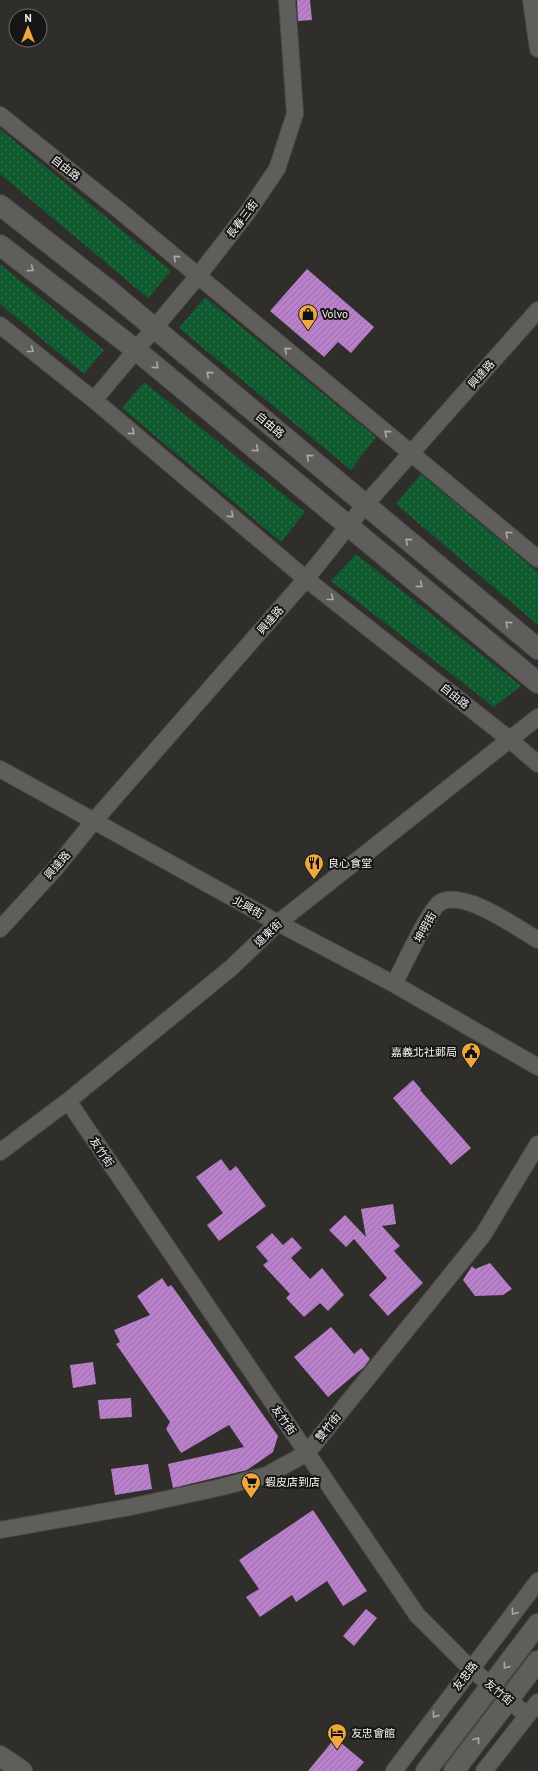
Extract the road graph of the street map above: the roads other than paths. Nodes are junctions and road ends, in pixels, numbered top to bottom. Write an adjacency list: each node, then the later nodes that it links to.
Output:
1 (287, 0): 7 (street, 長春三街)
2 (531, 0): 3 (street)
3 (538, 48)
4 (0, 115): 7 (street, 自由路, one-way to 4)
5 (0, 204): 10 (street, 自由路)
6 (0, 245): 11 (street, one-way to 11)
7 (198, 276): 10 (street, 長春三街); 13 (street, 自由路, one-way to 7)
8 (538, 310): 13 (street, 興達路)
9 (0, 325): 12 (street, 自由路, one-way to 12)
10 (154, 328): 11 (street, 長春三街); 14 (street, 自由路, one-way to 10)
11 (136, 350): 12 (street, 長春三街); 15 (street, one-way to 15)
12 (94, 400): 17 (street, 自由路, one-way to 17)
13 (411, 453): 14 (street, 興達路); 16 (street, 自由路, one-way to 13)
14 (365, 505): 15 (street, 興達路); 18 (street, 自由路, one-way to 14)
15 (348, 526): 17 (street, 興達路); 19 (street, one-way to 19)
16 (538, 560)
17 (306, 578): 21 (street, 自由路, one-way to 21); 24 (street, 興達路)
18 (538, 649)
19 (538, 683)
20 (538, 717): 21 (street, 遠東街)
21 (509, 739): 22 (street, 自由路); 25 (street, 遠東街)
22 (538, 764)
23 (0, 769): 24 (street, 北興街)
24 (93, 822): 25 (street, 北興街); 26 (street, 興達路)
25 (278, 923): 28 (street, 北興街); 30 (street, 遠東街)
26 (0, 929)
27 (538, 940): 28 (street, 坤明街)
28 (394, 984): 29 (street, 北興街)
29 (538, 1067)
30 (68, 1101): 32 (street, 遠東街); 33 (street, 友竹街)
31 (538, 1144): 33 (street, 雙竹街)
32 (0, 1152)
33 (307, 1453): 34 (street, 雙竹街); 38 (street, 友竹街)
34 (0, 1530)
35 (538, 1581): 38 (street, 友忠路, one-way to 38)
36 (538, 1624): 39 (street, one-way to 39)
37 (538, 1661): 40 (street)
38 (470, 1668): 39 (street, 友竹街); 45 (street, 友忠路, one-way to 45)
39 (491, 1686): 40 (street, 友竹街); 46 (street)
40 (508, 1700): 42 (street, 友竹街); 47 (street, one-way to 40)
41 (538, 1702): 42 (street)
42 (527, 1715): 48 (street)
43 (0, 1756): 44 (street)
44 (22, 1771)
45 (394, 1771)
46 (426, 1771)
47 (454, 1771)
48 (484, 1771)

